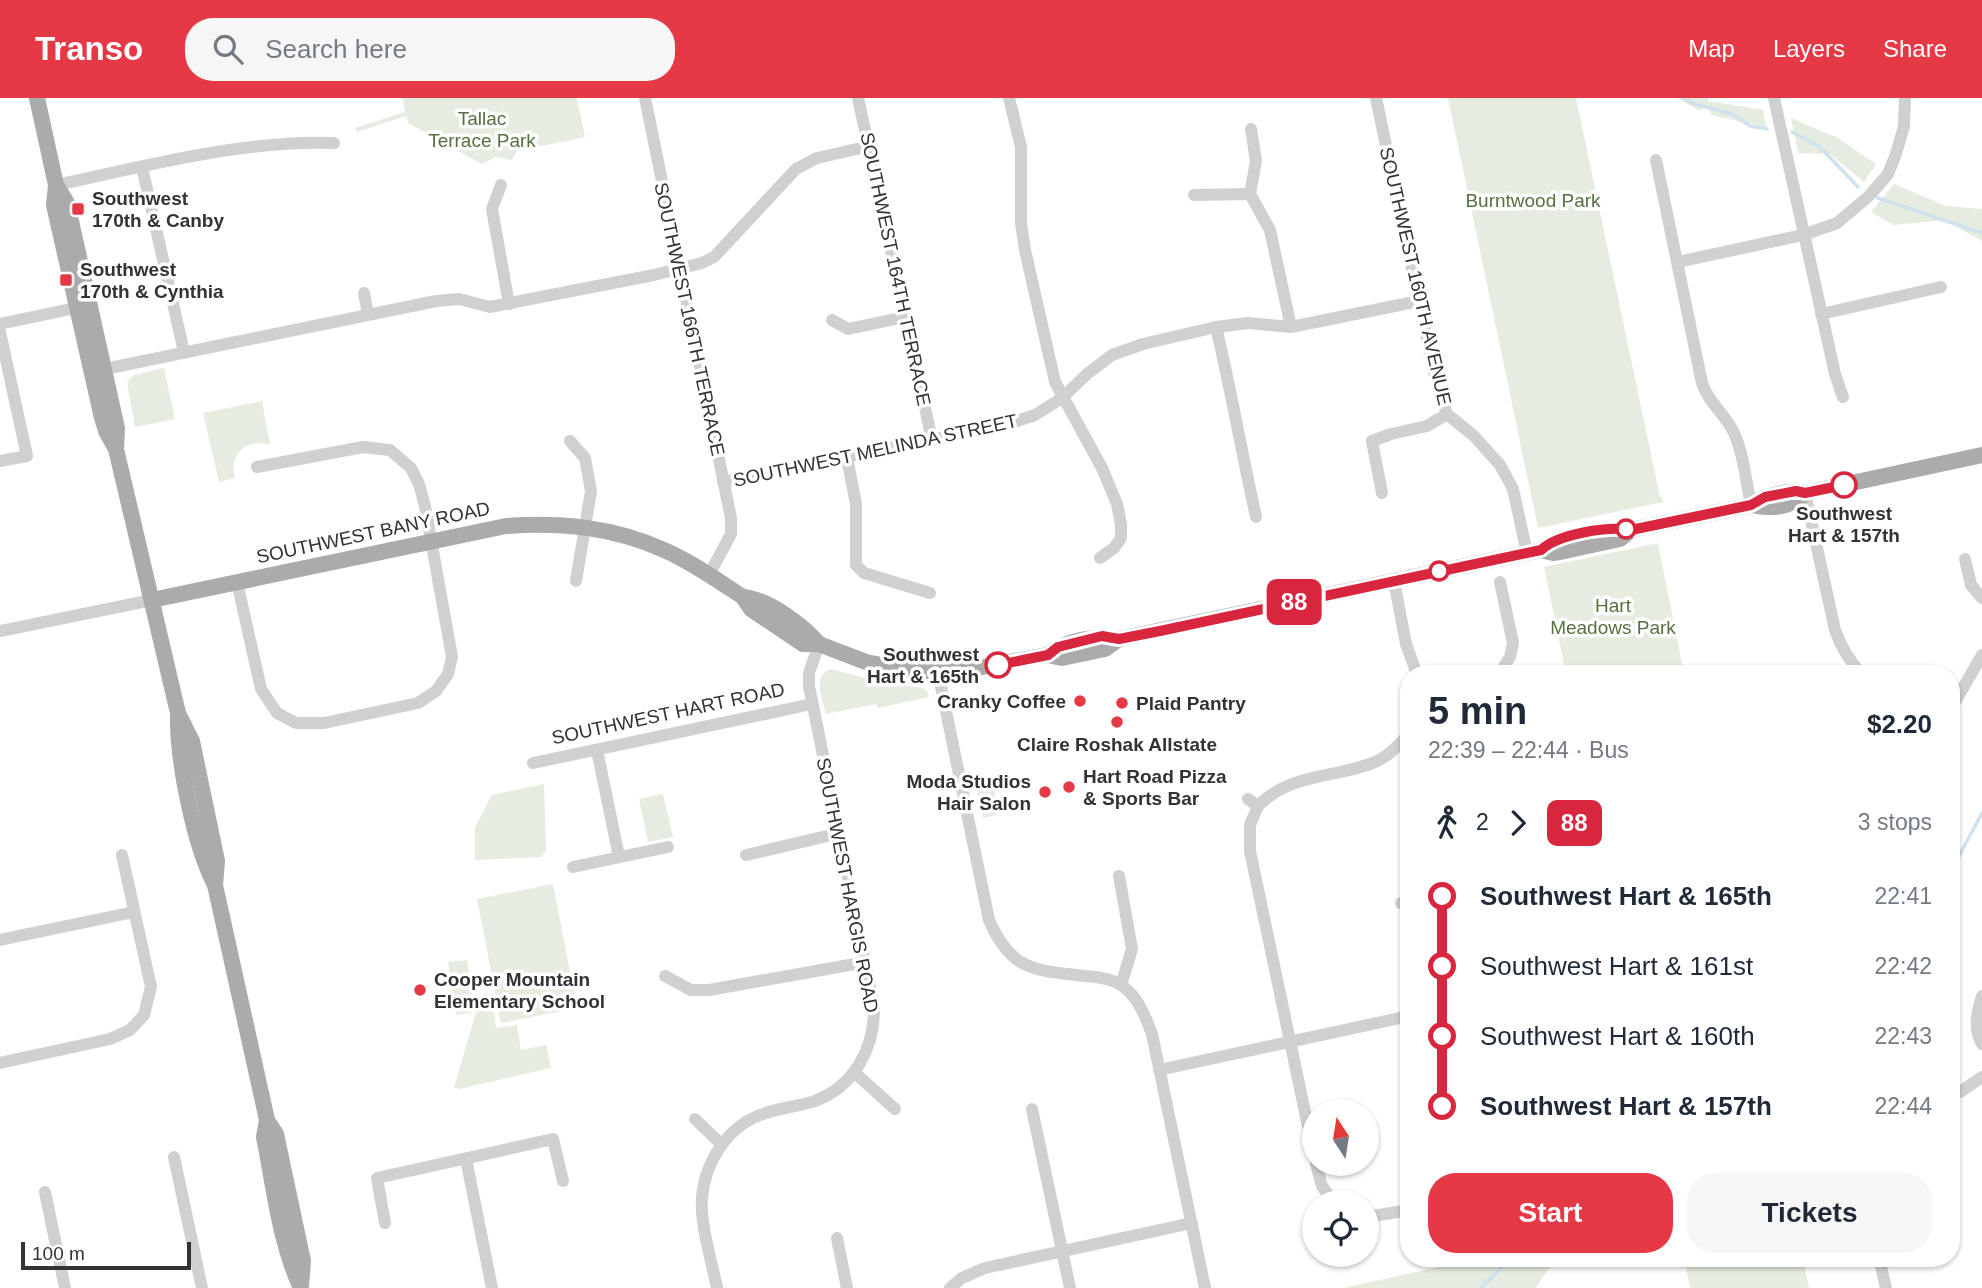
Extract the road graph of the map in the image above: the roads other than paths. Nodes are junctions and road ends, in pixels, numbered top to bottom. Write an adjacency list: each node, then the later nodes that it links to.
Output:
1 (37, 98): 13 (main road)
2 (645, 98): 19 (street, SOUTHWEST 166TH TERRACE)
3 (858, 98): 10 (street, SOUTHWEST 164TH TERRACE)
4 (1009, 98): 36 (street)
5 (1376, 98): 22 (street, SOUTHWEST 160TH AVENUE)
6 (1774, 98): 17 (street)
7 (1905, 98): 17 (street)
8 (1251, 129): 15 (street)
9 (334, 142): 12 (street)
10 (870, 146): 19 (street); 27 (street, SOUTHWEST 164TH TERRACE)
11 (1656, 160): 18 (street)
12 (142, 167): 13 (street); 33 (street)
13 (56, 185): 24 (main road)
14 (501, 186): 23 (street)
15 (1250, 194): 16 (street); 31 (street)
16 (1194, 195)
17 (1803, 235): 18 (street); 26 (street)
18 (1678, 262): 47 (street)
19 (679, 269): 23 (street); 44 (street, SOUTHWEST 166TH TERRACE)
20 (1941, 287): 26 (street)
21 (364, 293): 25 (street)
22 (1419, 300): 31 (street, SOUTHWEST MELINDA STREET); 37 (street, SOUTHWEST 160TH AVENUE)
23 (509, 304): 25 (street)
24 (83, 307): 29 (street); 34 (main road)
25 (368, 314): 33 (street)
26 (1821, 314): 35 (street)
27 (905, 317): 28 (street); 38 (street, SOUTHWEST 164TH TERRACE)
28 (832, 320)
29 (0, 324)
30 (1216, 327): 31 (street, SOUTHWEST MELINDA STREET); 36 (street, SOUTHWEST MELINDA STREET); 48 (street)
31 (1291, 327)
32 (0, 332): 42 (street)
33 (184, 352): 34 (street)
34 (98, 370): 61 (main road)
35 (1843, 397)
36 (1062, 398): 38 (street, SOUTHWEST MELINDA STREET); 52 (street)
37 (1447, 414): 45 (street); 51 (street, SOUTHWEST 160TH AVENUE)
38 (932, 440): 41 (street, SOUTHWEST MELINDA STREET)
39 (570, 441): 49 (street)
40 (1982, 455): 46 (main road)
41 (847, 458): 44 (street, SOUTHWEST MELINDA STREET); 59 (street)
42 (0, 461)
43 (257, 467): 50 (street)
44 (723, 482): 54 (street, SOUTHWEST 166TH TERRACE)
45 (1382, 493)
46 (1805, 493): 47 (main road); 67 (street)
47 (1751, 505): 51 (main road)
48 (1256, 517)
49 (586, 526): 50 (main road, SOUTHWEST BANY ROAD); 54 (main road, SOUTHWEST BANY ROAD); 55 (street)
50 (430, 541): 57 (main road, SOUTHWEST BANY ROAD); 57 (street)
51 (1534, 551): 56 (main road)
52 (1100, 558)
53 (1965, 559): 60 (street)
54 (709, 575): 63 (main road, SOUTHWEST BANY ROAD)
55 (576, 581)
56 (1394, 581): 65 (street); 68 (main road)
57 (237, 582): 61 (main road, SOUTHWEST BANY ROAD)
58 (1500, 582): 66 (street)
59 (930, 593)
60 (1982, 598)
61 (152, 600): 62 (street, SOUTHWEST BANY ROAD); 111 (main road)
62 (0, 631)
63 (819, 644): 68 (main road, SOUTHWEST BANY ROAD); 70 (street, SOUTHWEST HARGIS ROAD)
64 (1982, 655): 69 (street)
65 (1415, 665)
66 (1506, 665)
67 (1849, 665)
68 (938, 672): 85 (street)
69 (1960, 693)
70 (812, 704): 72 (street, SOUTHWEST HART ROAD); 74 (street, SOUTHWEST HARGIS ROAD)
71 (1400, 744): 88 (street)
72 (597, 750): 73 (street, SOUTHWEST HART ROAD); 78 (street)
73 (533, 763)
74 (840, 833): 77 (street); 83 (street, SOUTHWEST HARGIS ROAD)
75 (668, 846): 78 (street)
76 (122, 855): 81 (street)
77 (746, 855)
78 (620, 857): 79 (street)
79 (573, 867)
80 (1119, 876): 85 (street)
81 (134, 912): 82 (street); 90 (street)
82 (0, 940)
83 (866, 962): 84 (street); 92 (street, SOUTHWEST HARGIS ROAD)
84 (665, 976)
85 (1121, 985): 91 (street)
86 (1982, 996): 89 (street)
87 (1400, 1018): 88 (street)
88 (1290, 1042): 91 (street); 95 (street)
89 (1982, 1044)
90 (0, 1063)
91 (1159, 1070): 107 (street)
92 (854, 1072): 96 (street); 99 (street, SOUTHWEST HARGIS ROAD)
93 (1982, 1077): 94 (street)
94 (1960, 1092)
95 (1302, 1099)
96 (895, 1109)
97 (1032, 1109): 109 (street)
98 (695, 1119): 99 (street)
99 (721, 1144): 115 (street, SOUTHWEST HARGIS ROAD)
100 (174, 1157): 113 (street)
101 (466, 1159): 102 (street); 106 (street); 114 (street)
102 (563, 1181)
103 (44, 1192): 112 (street)
104 (1400, 1212): 105 (street)
105 (1379, 1215)
106 (385, 1223)
107 (1192, 1223): 109 (street); 119 (street)
108 (836, 1238): 116 (street)
109 (1063, 1251): 117 (street); 118 (street)
110 (1881, 1267): 120 (street)
111 (301, 1287)
112 (65, 1288)
113 (202, 1288)
114 (492, 1288)
115 (716, 1288)
116 (847, 1288)
117 (950, 1288)
118 (1070, 1288)
119 (1205, 1288)
120 (1886, 1288)

